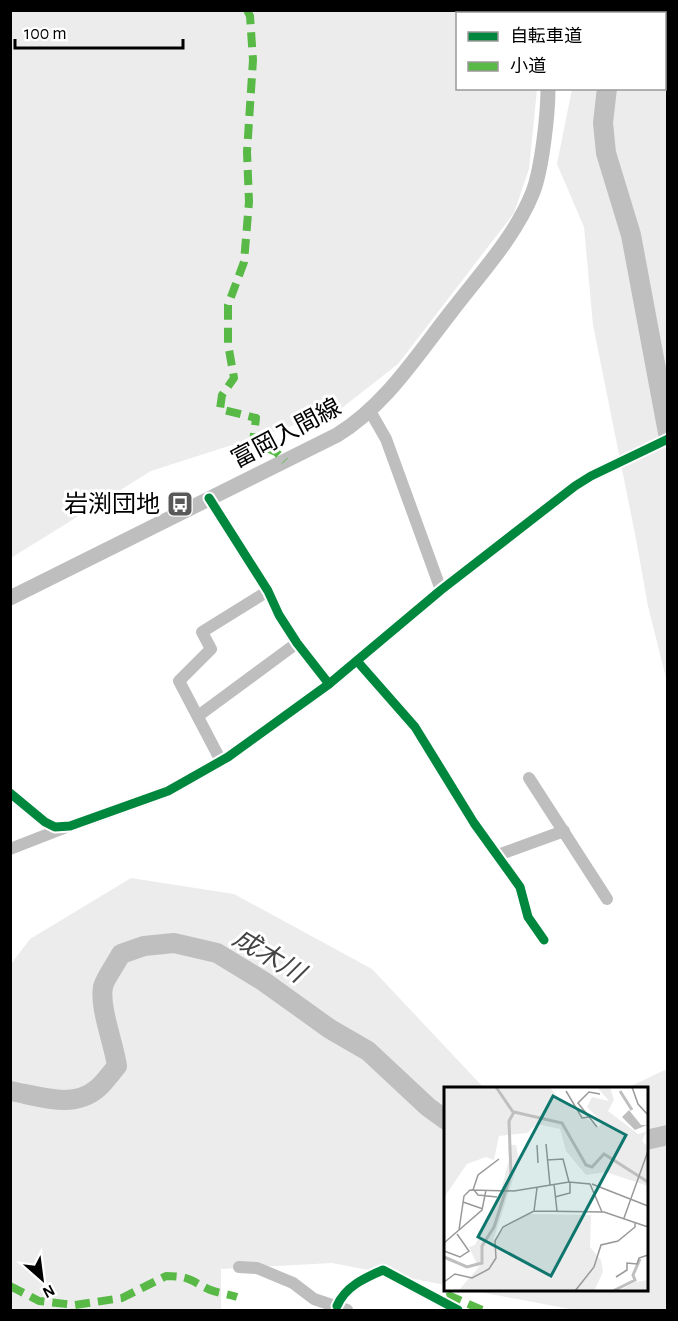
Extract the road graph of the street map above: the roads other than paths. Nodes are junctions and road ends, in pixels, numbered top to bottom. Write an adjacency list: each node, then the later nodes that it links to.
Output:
1 (548, 90): 2 (main road, 富岡入間線)
2 (370, 411): 4 (main road, 富岡入間線); 5 (street)
3 (668, 439): 5 (street)
4 (209, 498): 6 (street); 7 (main road, 富岡入間線)
5 (441, 590): 9 (street)
6 (268, 591): 8 (street); 11 (street)
7 (10, 598)
8 (297, 643): 10 (street); 11 (street)
9 (357, 661): 10 (street); 18 (street)
10 (329, 684): 12 (street)
11 (198, 716): 12 (street)
12 (221, 761): 15 (street)
13 (529, 778): 16 (street)
14 (10, 794): 15 (street)
15 (70, 826): 17 (street)
16 (564, 831): 18 (street); 19 (street)
17 (10, 849)
18 (498, 855): 20 (street)
19 (607, 900)
20 (544, 940)
21 (239, 1267): 22 (street)
22 (342, 1308): 23 (street)
23 (458, 1311)

